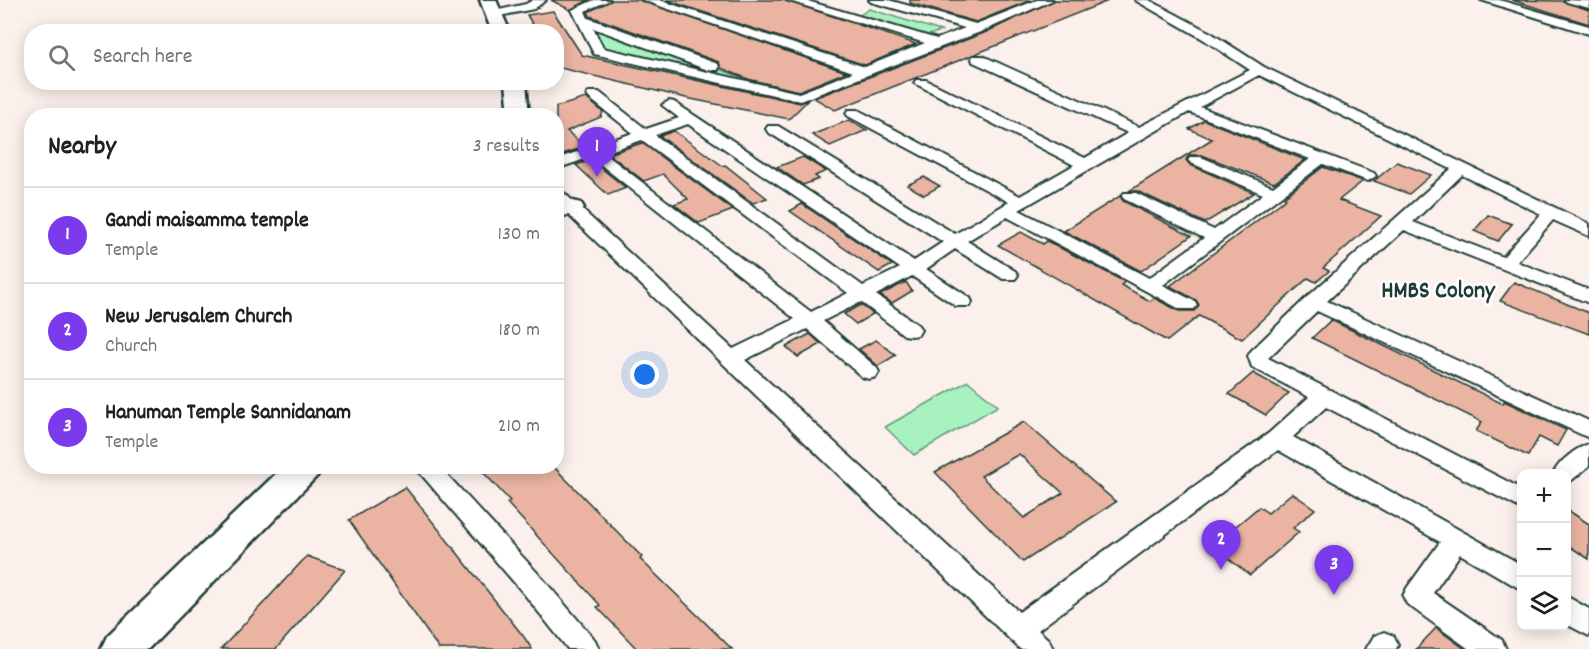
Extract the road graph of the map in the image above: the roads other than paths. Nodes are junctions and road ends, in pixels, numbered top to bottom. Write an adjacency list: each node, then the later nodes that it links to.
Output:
1 (540, 0): 12 (street)
2 (604, 0): 13 (street)
3 (648, 0): 20 (street)
4 (792, 0): 17 (street)
5 (876, 0): 15 (street)
6 (1022, 0): 10 (street)
7 (1141, 0): 19 (street)
8 (1487, 0): 16 (street)
9 (1571, 0): 11 (street)
10 (1042, 2): 15 (street)
11 (1589, 5)
12 (491, 7): 14 (main road)
13 (582, 20): 24 (street); 24 (street)
14 (498, 24)
15 (979, 28): 17 (street)
16 (1589, 30)
17 (937, 43): 20 (street)
18 (978, 59): 31 (street)
19 (1259, 70): 26 (street); 46 (street)
20 (864, 71): 24 (street)
21 (921, 83): 37 (street)
22 (517, 90): 27 (main road)
23 (594, 95): 32 (street)
24 (800, 97)
25 (669, 105): 29 (street)
26 (1188, 106): 31 (street); 34 (street)
27 (518, 108)
28 (853, 112): 43 (street)
29 (690, 119): 32 (street); 50 (street)
30 (773, 129): 48 (street)
31 (1139, 133): 37 (street)
32 (644, 134): 33 (street); 53 (street)
33 (592, 151): 36 (street); 58 (street)
34 (1322, 158): 39 (street); 40 (street)
35 (1196, 160): 40 (street)
36 (564, 161)
37 (1085, 165): 43 (street)
38 (1455, 173): 45 (street)
39 (1368, 176)
40 (1275, 193): 47 (street)
41 (1130, 196): 47 (street)
42 (564, 206): 60 (street)
43 (1013, 206): 48 (street); 52 (street)
44 (1548, 216): 49 (street)
45 (1403, 224): 49 (street); 56 (street)
46 (1589, 231)
47 (1216, 237): 52 (street)
48 (954, 242): 50 (street); 51 (street)
49 (1505, 265): 54 (street)
50 (915, 268): 53 (street); 55 (street)
51 (1009, 275)
52 (1150, 286): 57 (street)
53 (861, 295): 58 (street); 59 (street)
54 (1589, 297)
55 (963, 302)
56 (1313, 302): 62 (street); 63 (street)
57 (1186, 305)
58 (809, 321): 60 (street); 61 (street)
59 (911, 330)
60 (730, 359): 74 (street)
61 (869, 372)
62 (1323, 396): 64 (street); 69 (street)
63 (1589, 430)
64 (1277, 439): 70 (street); 74 (street)
65 (1589, 453): 66 (street)
66 (1570, 469)
67 (298, 474): 75 (main road)
68 (432, 474): 76 (street)
69 (1517, 498)
70 (1456, 540): 71 (street); 78 (street)
71 (1518, 577)
72 (1571, 611): 73 (street)
73 (1589, 624)
74 (1018, 629): 77 (street)
75 (121, 649)
76 (585, 649)
77 (1039, 649)
78 (1492, 649)

